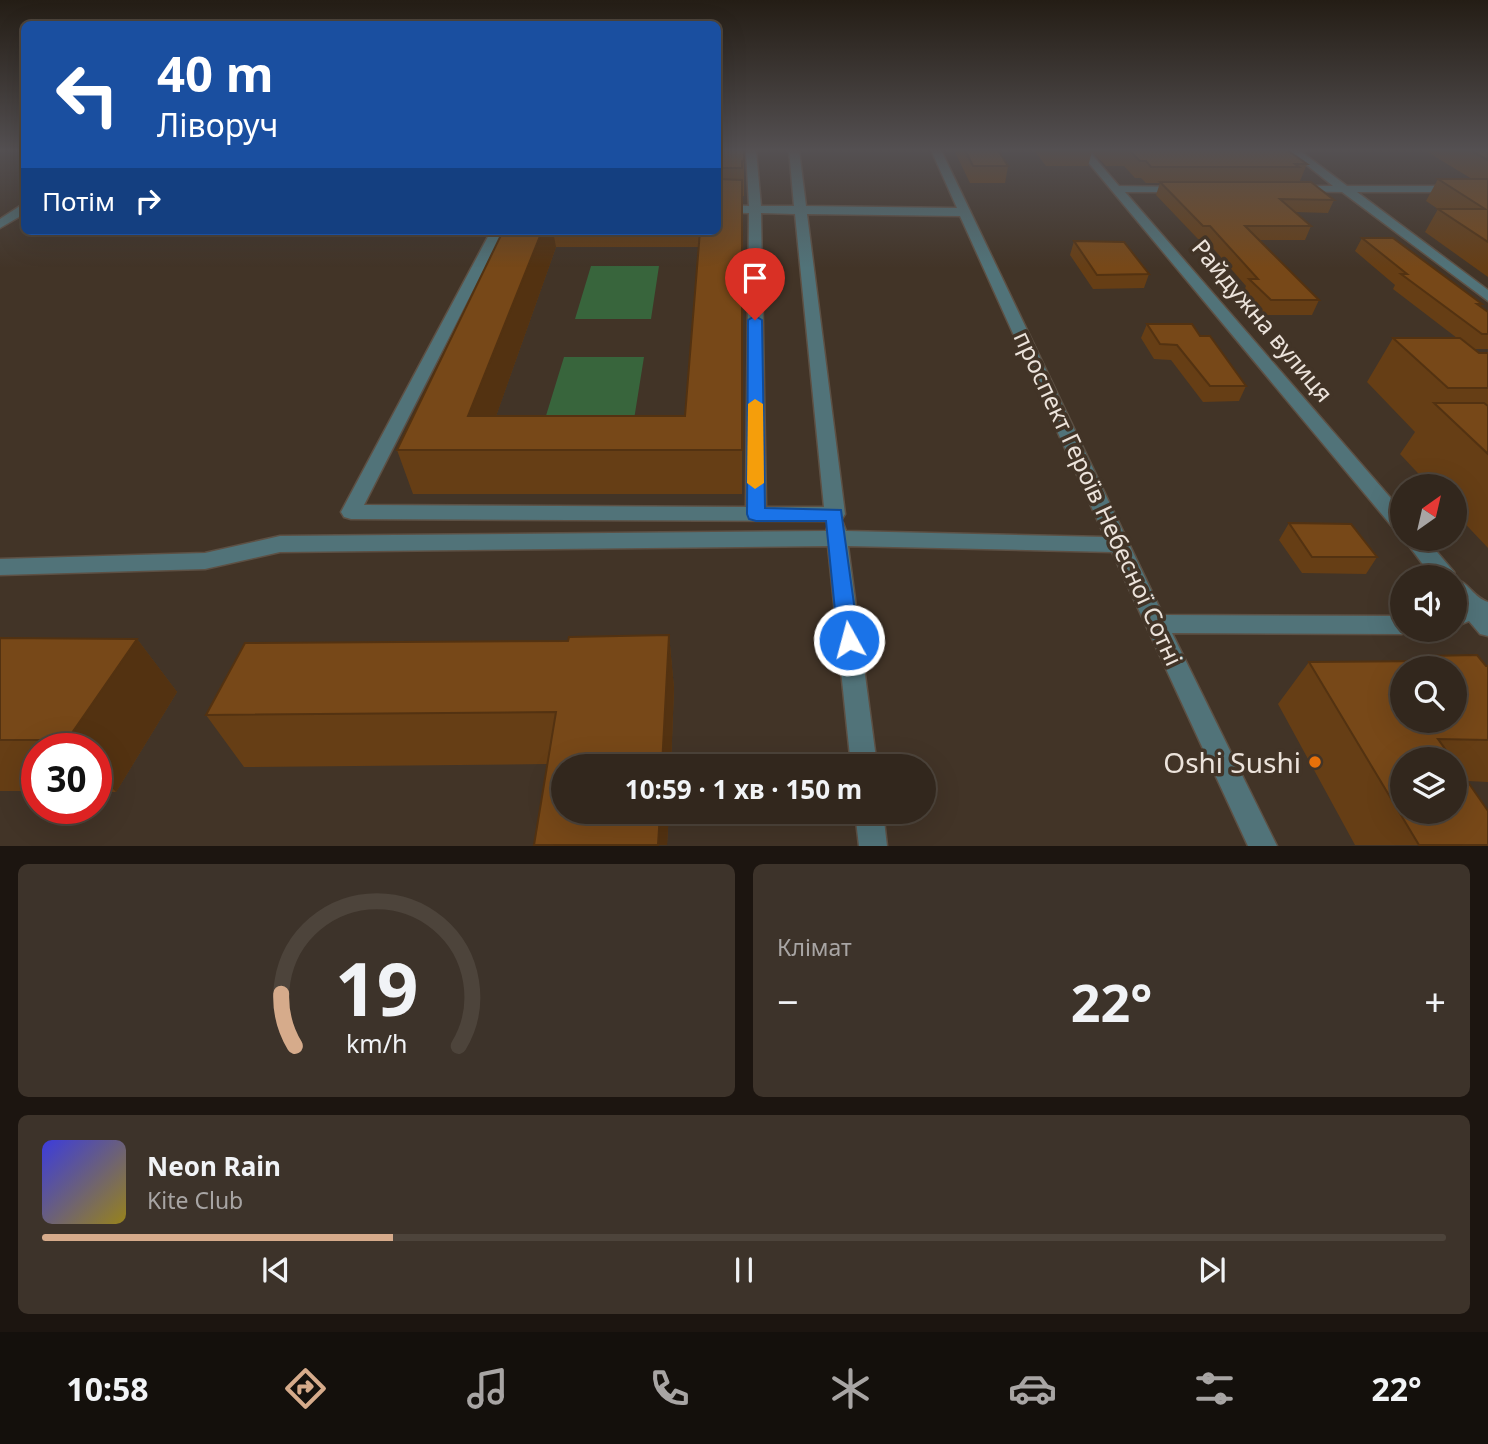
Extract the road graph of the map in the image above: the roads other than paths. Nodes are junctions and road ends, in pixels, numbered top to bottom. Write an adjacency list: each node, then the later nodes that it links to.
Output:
1 (754, 189): 7 (street)
2 (799, 189): 9 (street)
3 (955, 189): 10 (street, проспект Героїв Небесної Сотні)
4 (1119, 189): 14 (street, Райдужна вулиця)
5 (1344, 189): 13 (street)
6 (721, 209): 7 (street)
7 (755, 210): 9 (street); 15 (street)
8 (21, 211): 11 (street)
9 (802, 211): 10 (street); 16 (street)
10 (966, 212): 18 (street, проспект Героїв Небесної Сотні)
11 (0, 224)
12 (495, 235): 15 (street)
13 (1488, 297)
14 (1390, 511)
15 (756, 514): 16 (street)
16 (835, 514): 17 (street)
17 (836, 538): 18 (street); 21 (street); 26 (street)
18 (1120, 545): 23 (street, проспект Героїв Небесної Сотні)
19 (1424, 551): 20 (street)
20 (1435, 565)
21 (0, 567)
22 (1472, 612): 25 (street)
23 (1156, 624): 24 (street); 29 (street, проспект Героїв Небесної Сотні)
24 (1390, 625)
25 (1488, 627)
26 (863, 754)
27 (870, 824): 28 (street)
28 (873, 845)
29 (1263, 845)

